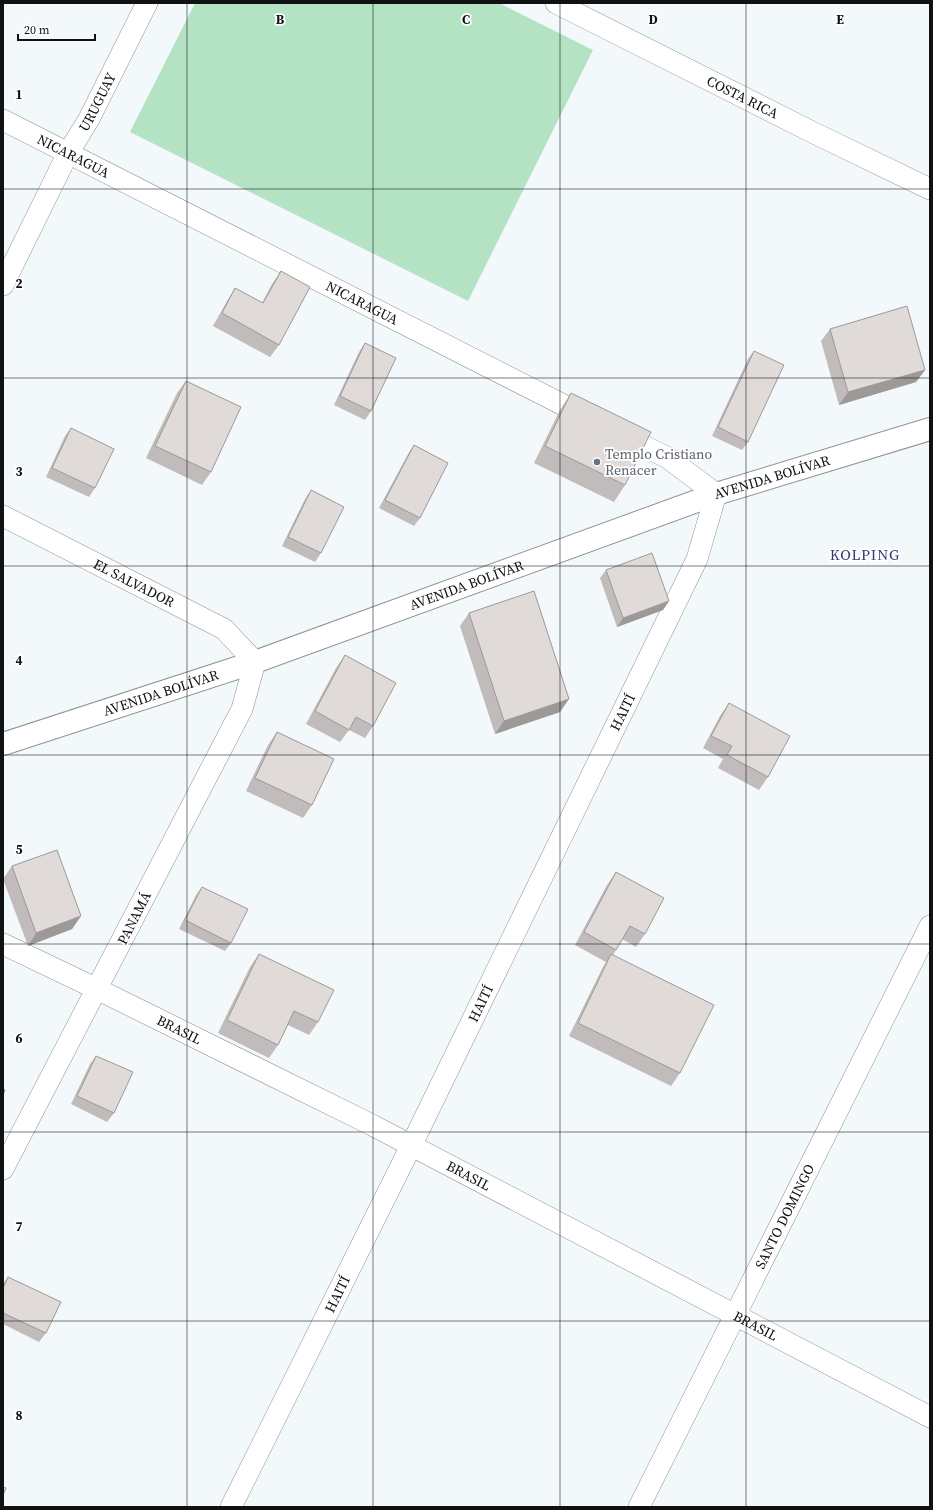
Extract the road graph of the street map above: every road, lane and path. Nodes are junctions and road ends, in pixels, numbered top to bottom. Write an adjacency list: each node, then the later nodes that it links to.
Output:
1 (147, 3): 4 (street, URUGUAY)
2 (556, 3): 5 (street, COSTA RICA)
3 (3, 120): 4 (street, NICARAGUA)
4 (68, 153): 6 (street, URUGUAY); 8 (street, NICARAGUA)
5 (930, 189)
6 (3, 285)
7 (930, 429): 8 (main road, AVENIDA BOLÍVAR)
8 (716, 494): 10 (main road, AVENIDA BOLÍVAR); 15 (street, HAITÍ)
9 (3, 516): 10 (street, EL SALVADOR)
10 (255, 662): 11 (main road, AVENIDA BOLÍVAR); 14 (street, PANAMÁ)
11 (3, 744)
12 (930, 926): 17 (street, SANTO DOMINGO)
13 (3, 944): 14 (street, BRASIL)
14 (97, 988): 15 (street, BRASIL); 16 (street, PANAMÁ)
15 (411, 1146): 17 (street, BRASIL); 19 (street, HAITÍ)
16 (3, 1169)
17 (735, 1314): 18 (street, BRASIL); 20 (street, SANTO DOMINGO)
18 (930, 1417)
19 (231, 1507)
20 (639, 1507)

